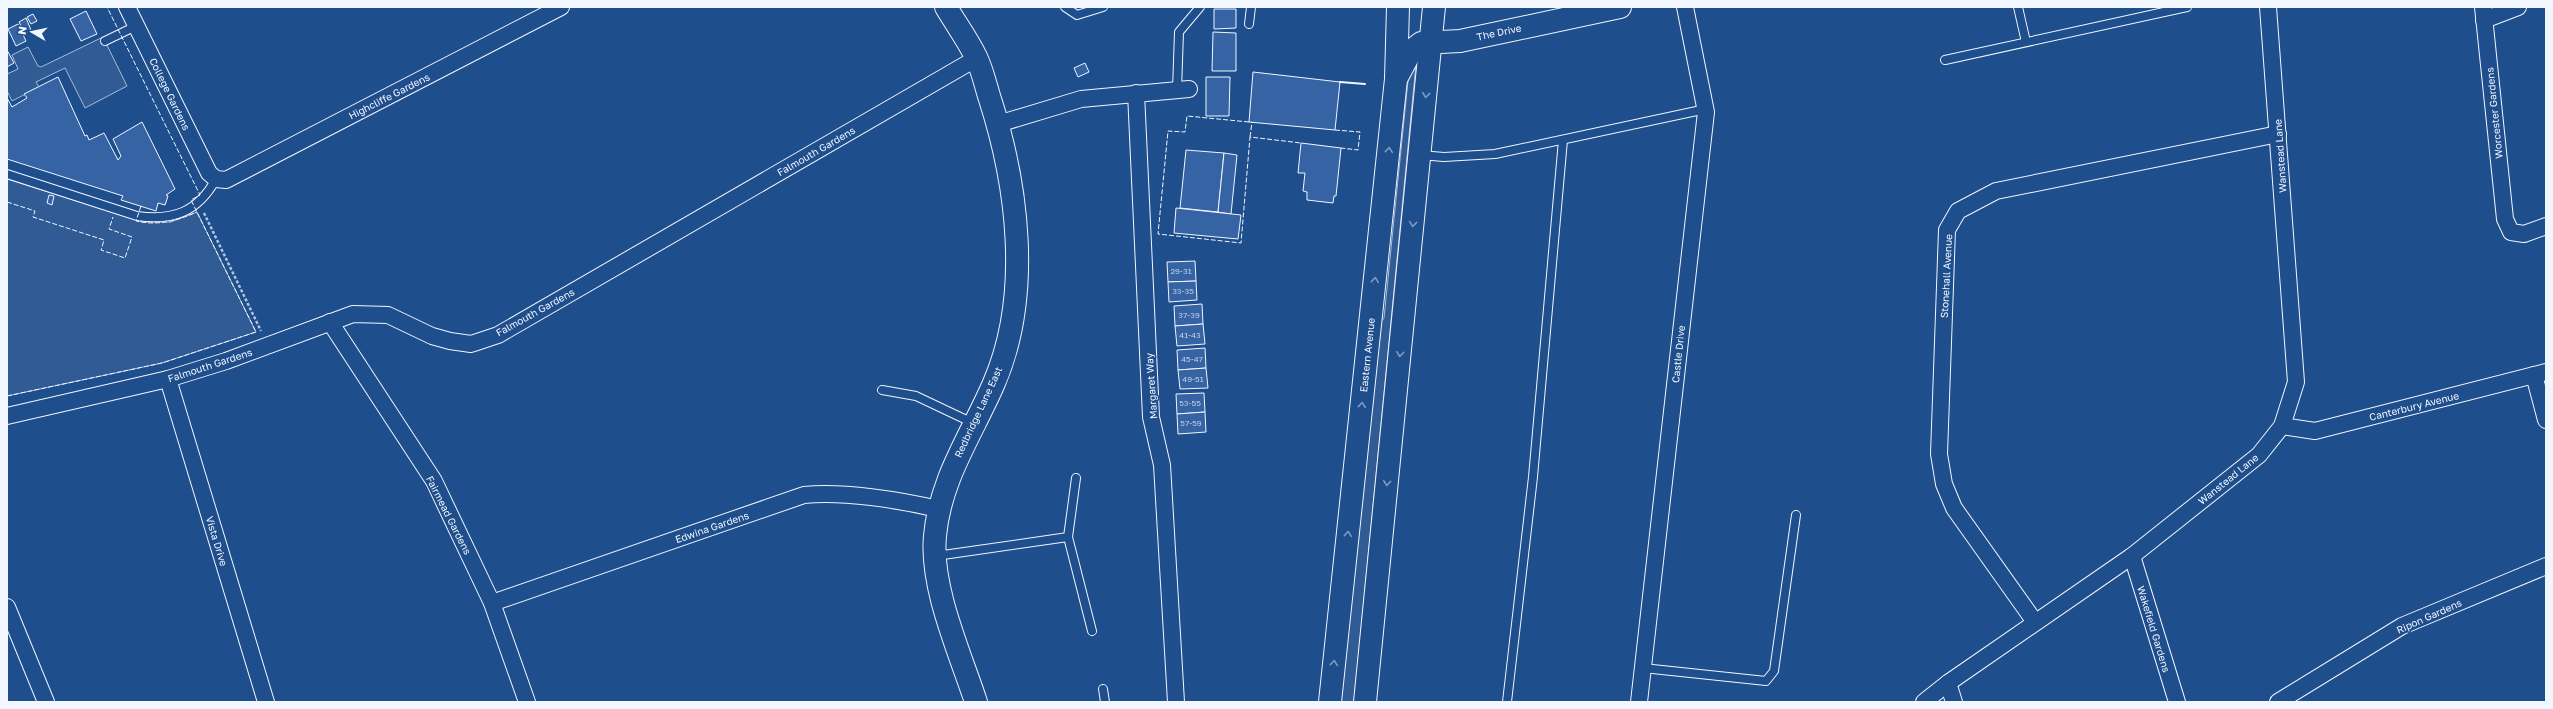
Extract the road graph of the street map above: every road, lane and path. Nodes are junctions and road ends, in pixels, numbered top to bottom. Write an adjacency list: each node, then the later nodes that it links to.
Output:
1 (127, 7): 18 (street, College Gardens)
2 (561, 7): 33 (street, Highcliffe Gardens)
3 (946, 7): 22 (main road, Redbridge Lane East)
4 (1065, 7): 5 (lane)
5 (1103, 7)
6 (1200, 7): 25 (lane)
7 (1251, 7): 17 (lane)
8 (1398, 7): 24 (main road, Eastern Avenue)
9 (1434, 7): 20 (main road)
10 (1620, 7): 20 (main road, The Drive)
11 (1685, 7): 27 (street, Castle Drive)
12 (2018, 7): 21 (lane)
13 (2187, 7): 21 (lane)
14 (2268, 7): 29 (street, Wanstead Lane)
15 (2518, 7): 16 (street)
16 (2483, 13): 35 (street, Worcester Gardens)
17 (1249, 24)
18 (136, 26): 19 (lane); 33 (street, College Gardens)
19 (105, 41)
20 (1431, 42): 24 (main road, The Drive); 31 (main road, one-way to 31)
21 (2026, 42): 23 (lane)
22 (977, 58): 28 (main road, Redbridge Lane East); 36 (street, Falmouth Gardens)
23 (1945, 60)
24 (1396, 79): 65 (main road, Eastern Avenue, one-way to 24)
25 (1183, 90): 26 (street)
26 (1136, 93): 28 (street); 64 (street, Margaret Way)
27 (1706, 109): 30 (lane); 56 (street, Castle Drive)
28 (998, 124): 43 (main road, Redbridge Lane East)
29 (2278, 134): 44 (street, Wanstead Lane); 54 (street, Stonehall Avenue)
30 (1563, 140): 31 (lane); 67 (lane)
31 (1420, 155): 66 (main road, one-way to 66)
32 (7, 174): 34 (lane)
33 (216, 179): 34 (lane)
34 (199, 203): 37 (path)
35 (2546, 226)
36 (330, 322): 37 (street, Falmouth Gardens); 52 (street, Fairmead Gardens)
37 (269, 346): 39 (street, Falmouth Gardens)
38 (2540, 373): 42 (street); 44 (street, Canterbury Avenue)
39 (168, 379): 41 (street, Falmouth Gardens); 60 (street, Vista Drive)
40 (882, 390): 43 (lane)
41 (7, 416)
42 (2546, 420)
43 (973, 423): 46 (main road, Redbridge Lane East)
44 (2282, 426): 50 (street, Wanstead Lane)
45 (1076, 478): 48 (lane)
46 (938, 509): 49 (main road, Redbridge Lane East); 52 (street, Edwina Gardens)
47 (1796, 515): 56 (lane)
48 (1068, 537): 49 (lane); 55 (lane)
49 (934, 556): 62 (main road, Redbridge Lane East)
50 (2132, 556): 54 (street, Wanstead Lane); 71 (street, Wakefield Gardens)
51 (2546, 566): 72 (street, Ripon Gardens)
52 (492, 603): 61 (street, Fairmead Gardens)
53 (7, 607): 59 (street)
54 (2034, 622): 57 (street, Wanstead Lane)
55 (1092, 631)
56 (1643, 668): 68 (street, Castle Drive)
57 (1948, 683): 69 (street, Wanstead Lane); 70 (street)
58 (1103, 689): 63 (lane)
59 (46, 702)
60 (266, 702)
61 (527, 702)
62 (976, 702)
63 (1105, 702)
64 (1176, 702)
65 (1330, 702)
66 (1365, 702)
67 (1507, 702)
68 (1639, 702)
69 (1924, 702)
70 (1954, 702)
71 (2177, 702)
72 (2278, 702)

